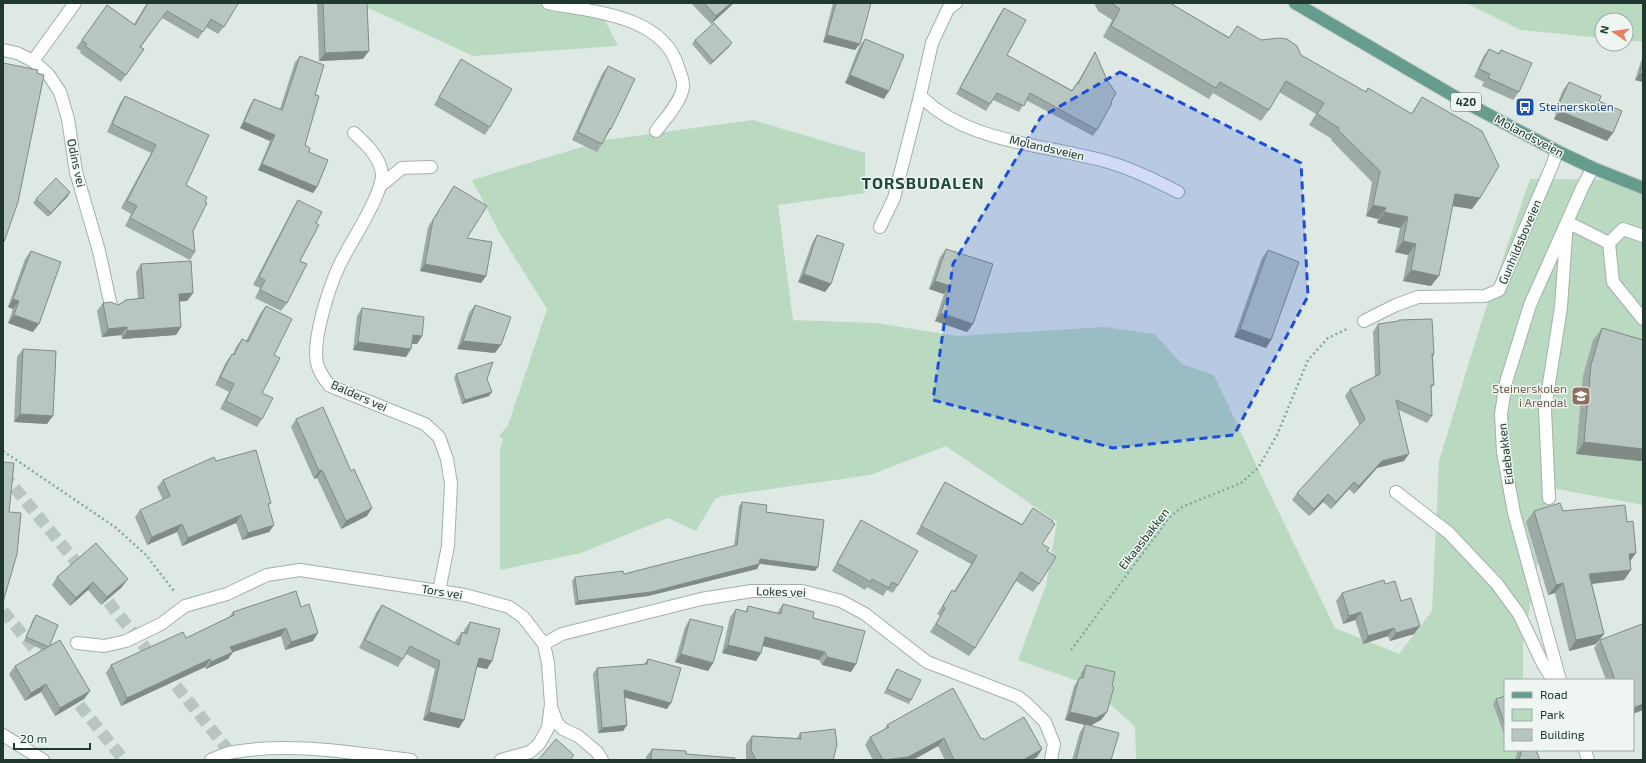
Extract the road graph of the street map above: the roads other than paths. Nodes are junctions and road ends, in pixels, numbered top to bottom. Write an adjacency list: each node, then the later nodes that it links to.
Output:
1 (76, 3): 6 (street)
2 (548, 3): 8 (street)
3 (956, 3): 7 (street)
4 (1295, 3): 10 (main road, Molandsveien / 420)
5 (3, 50): 6 (street, Odins vei)
6 (33, 61): 20 (street, Odins vei)
7 (920, 96): 15 (street, Molandsveien); 17 (street)
8 (656, 131)
9 (354, 133): 13 (street, Balders vei)
10 (1557, 151): 12 (main road, Molandsveien / 420); 22 (street, Gunhildsboveien)
11 (431, 167): 13 (street, Balders vei)
12 (1593, 168): 14 (main road, Molandsveien / 420); 16 (street, Eidebakken)
13 (380, 186): 25 (street, Balders vei)
14 (1643, 188)
15 (1178, 192)
16 (1567, 222): 19 (street); 24 (street); 29 (street, Eidebakken)
17 (880, 227)
18 (1643, 236): 19 (street)
19 (1608, 243): 21 (street)
20 (111, 306)
21 (1643, 319)
22 (1364, 321)
23 (1396, 492): 28 (street)
24 (1549, 498)
25 (439, 591): 26 (street, Tors vei); 27 (street, Tors vei)
26 (77, 643)
27 (544, 644): 30 (street, Tors vei); 37 (street, Lokes vei)
28 (1552, 679)
29 (1560, 679)
30 (551, 704): 35 (street, Tors vei); 36 (street)
31 (3, 735): 32 (street)
32 (43, 760)
33 (211, 760): 34 (street)
34 (411, 760)
35 (501, 760)
36 (602, 760)
37 (1051, 760)

